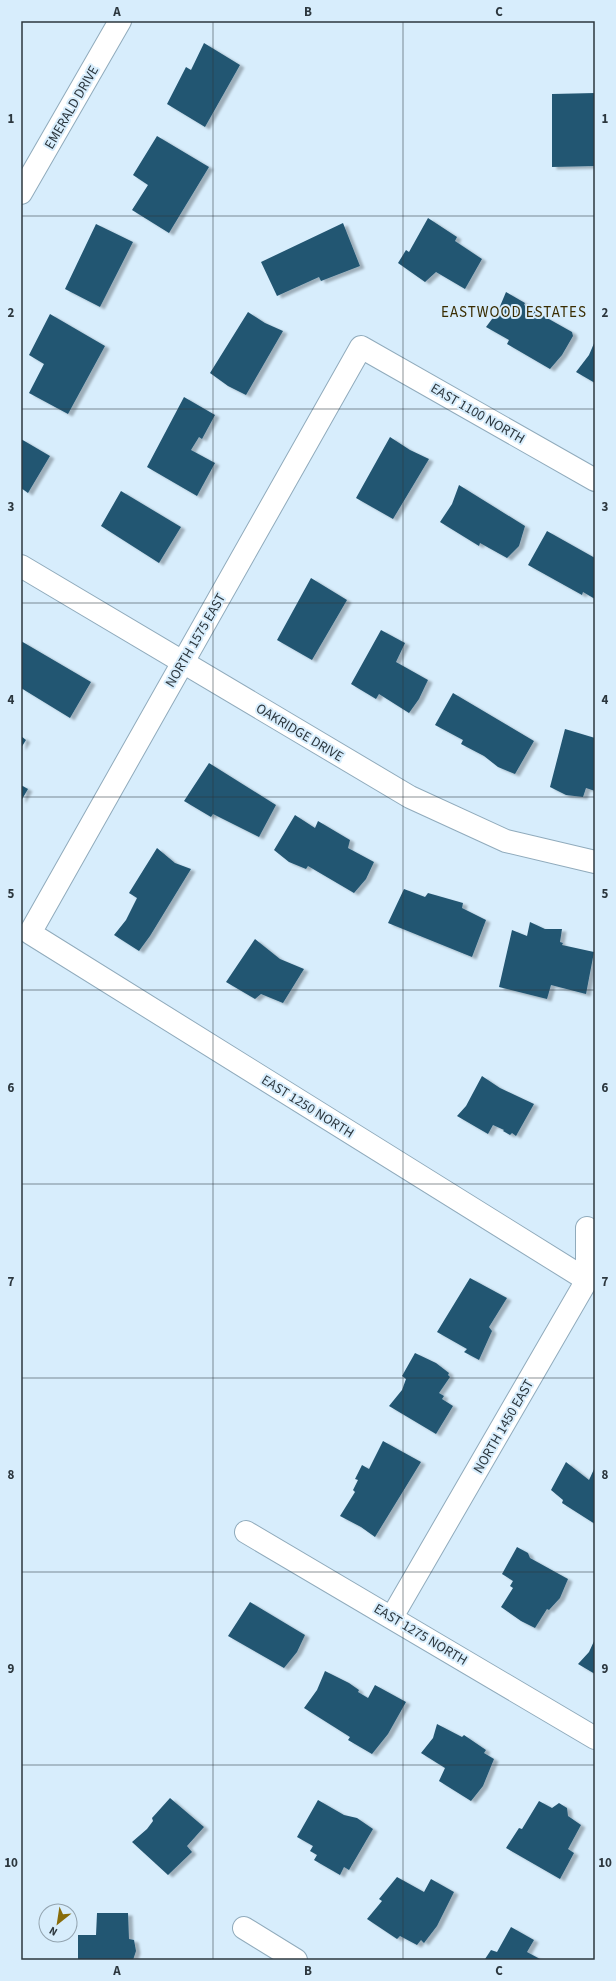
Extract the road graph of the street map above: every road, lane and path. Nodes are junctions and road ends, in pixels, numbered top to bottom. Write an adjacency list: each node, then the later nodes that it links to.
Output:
1 (120, 21): 2 (street, EMERALD DRIVE)
2 (21, 193)
3 (361, 347): 4 (street, EAST 1100 NORTH); 6 (street, NORTH 1575 EAST)
4 (595, 480)
5 (21, 566): 6 (street, OAKRIDGE DRIVE)
6 (183, 662): 7 (street, OAKRIDGE DRIVE); 8 (street, NORTH 1575 EAST)
7 (595, 862)
8 (30, 933): 10 (street, EAST 1250 NORTH)
9 (586, 1228): 10 (street)
10 (587, 1280): 12 (street, NORTH 1450 EAST)
11 (246, 1532): 12 (street, EAST 1275 NORTH)
12 (392, 1617): 13 (street, EAST 1275 NORTH)
13 (595, 1738)
14 (244, 1928): 15 (street)
15 (296, 1960)

